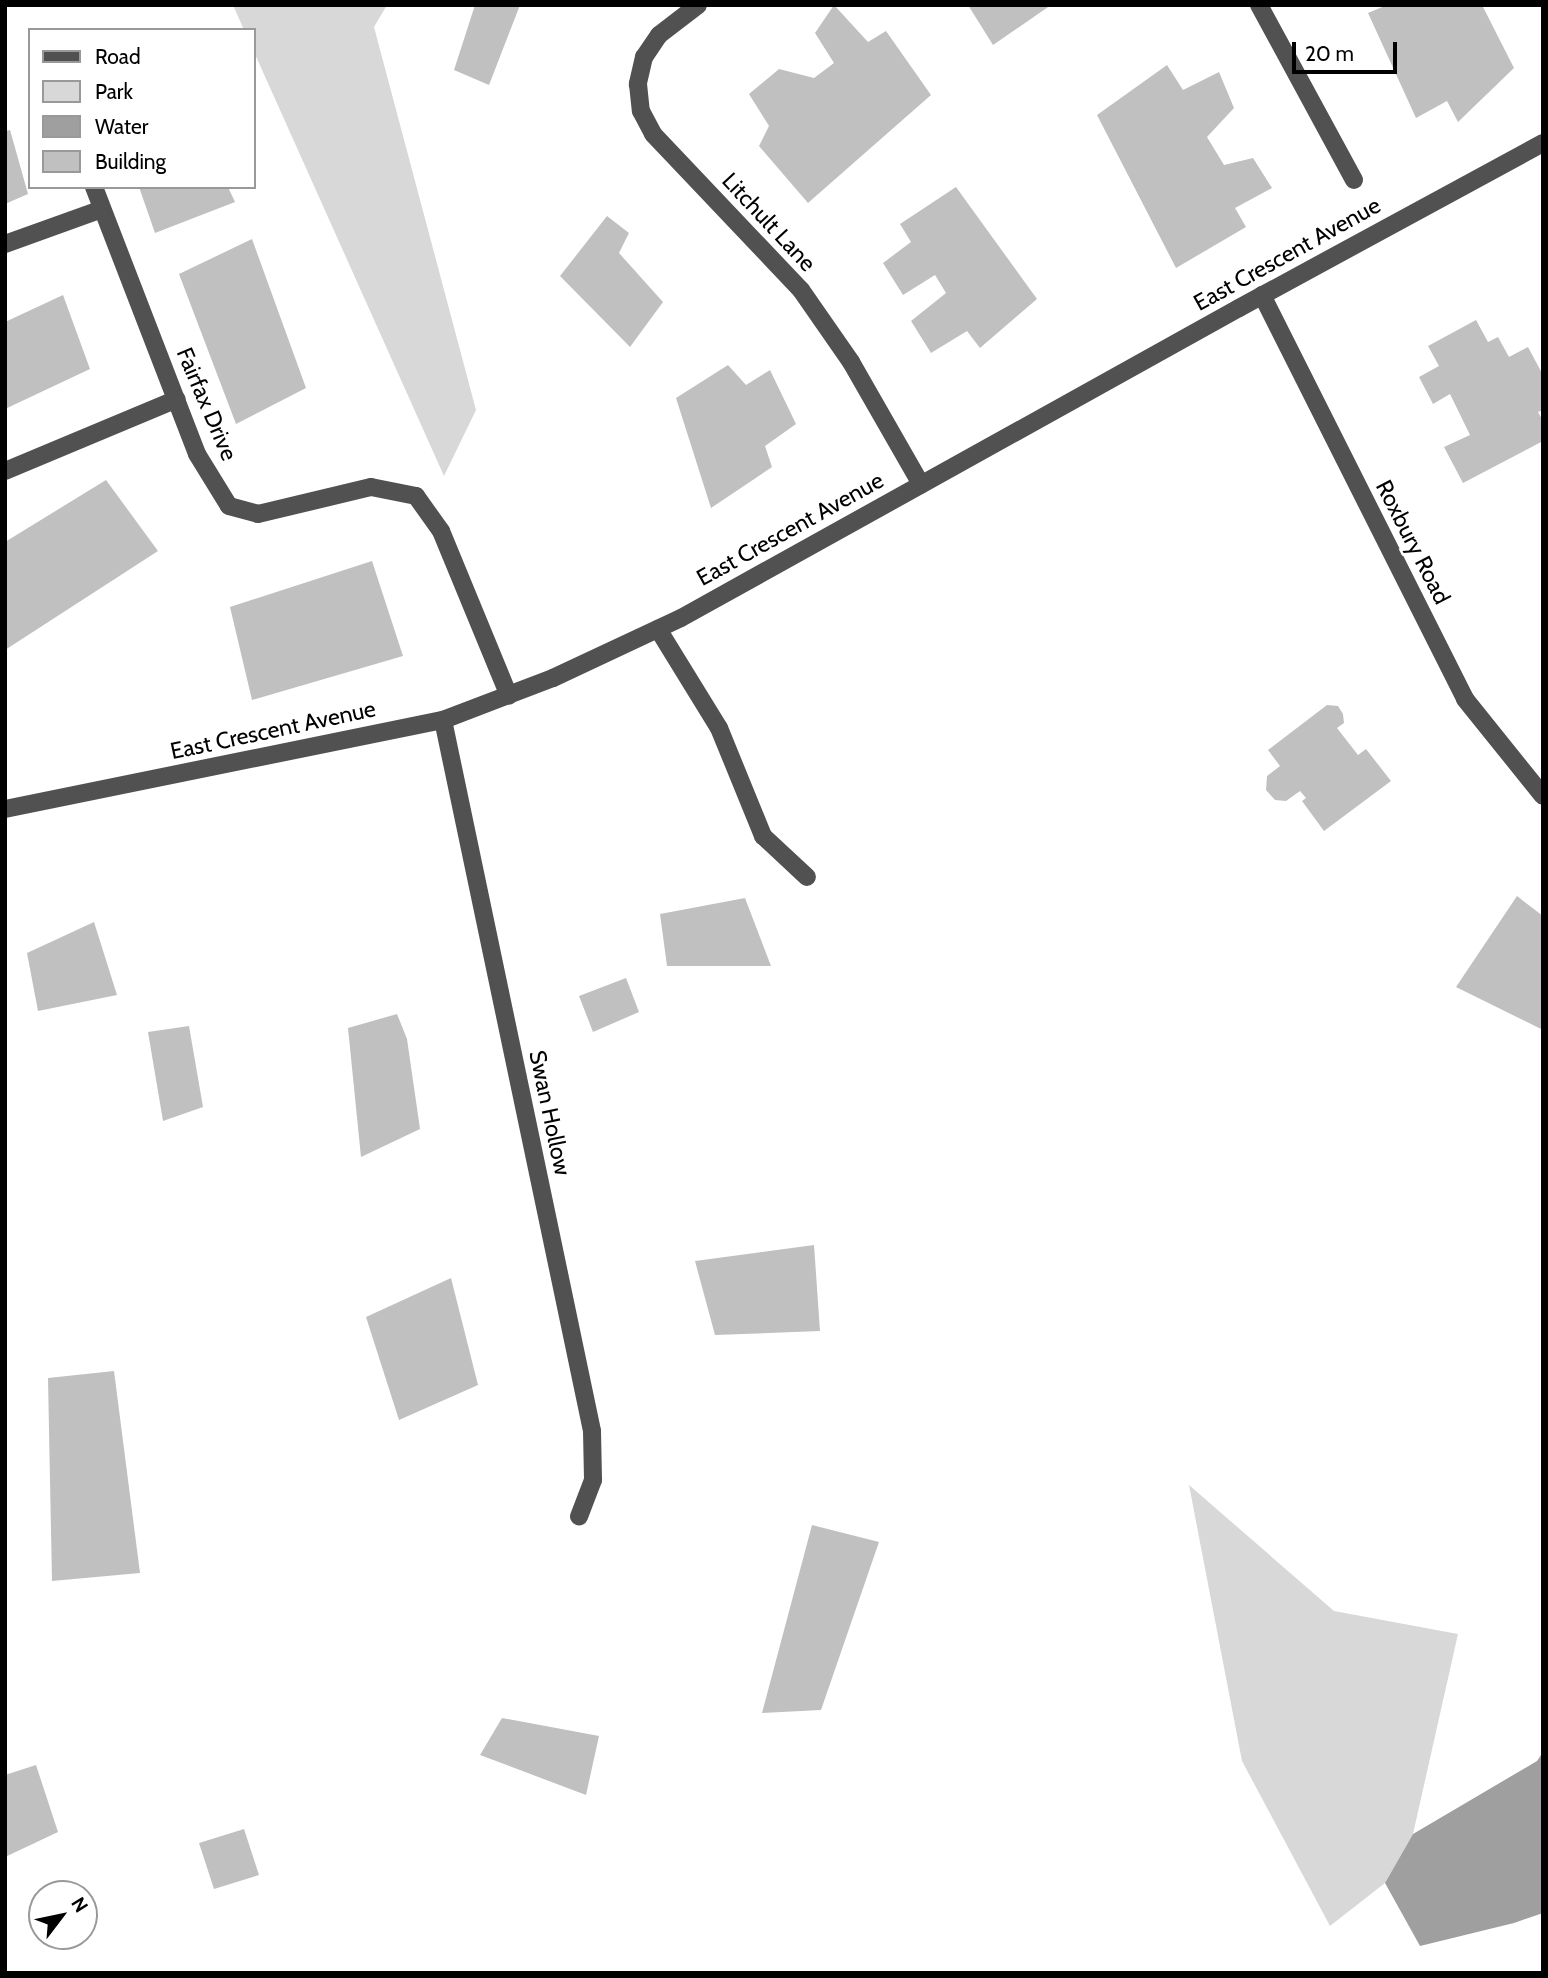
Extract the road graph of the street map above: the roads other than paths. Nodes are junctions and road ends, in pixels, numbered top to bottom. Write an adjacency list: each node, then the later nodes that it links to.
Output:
1 (698, 5): 11 (street, Litchult Lane)
2 (1259, 5): 4 (street)
3 (1543, 143): 8 (street, East Crescent Avenue)
4 (1354, 180)
5 (95, 189): 6 (street, Fairfax Drive)
6 (102, 209): 7 (street); 9 (street, Fairfax Drive)
7 (5, 244)
8 (1262, 295): 11 (street, East Crescent Avenue); 15 (street, Roxbury Road)
9 (177, 400): 10 (street); 13 (street, Fairfax Drive)
10 (5, 471)
11 (921, 484): 12 (street, East Crescent Avenue)
12 (657, 629): 13 (street, East Crescent Avenue); 17 (street)
13 (509, 695): 14 (street, East Crescent Avenue)
14 (443, 720): 16 (street, East Crescent Avenue); 18 (street, Swan Hollow)
15 (1543, 796)
16 (5, 808)
17 (807, 877)
18 (579, 1516)

